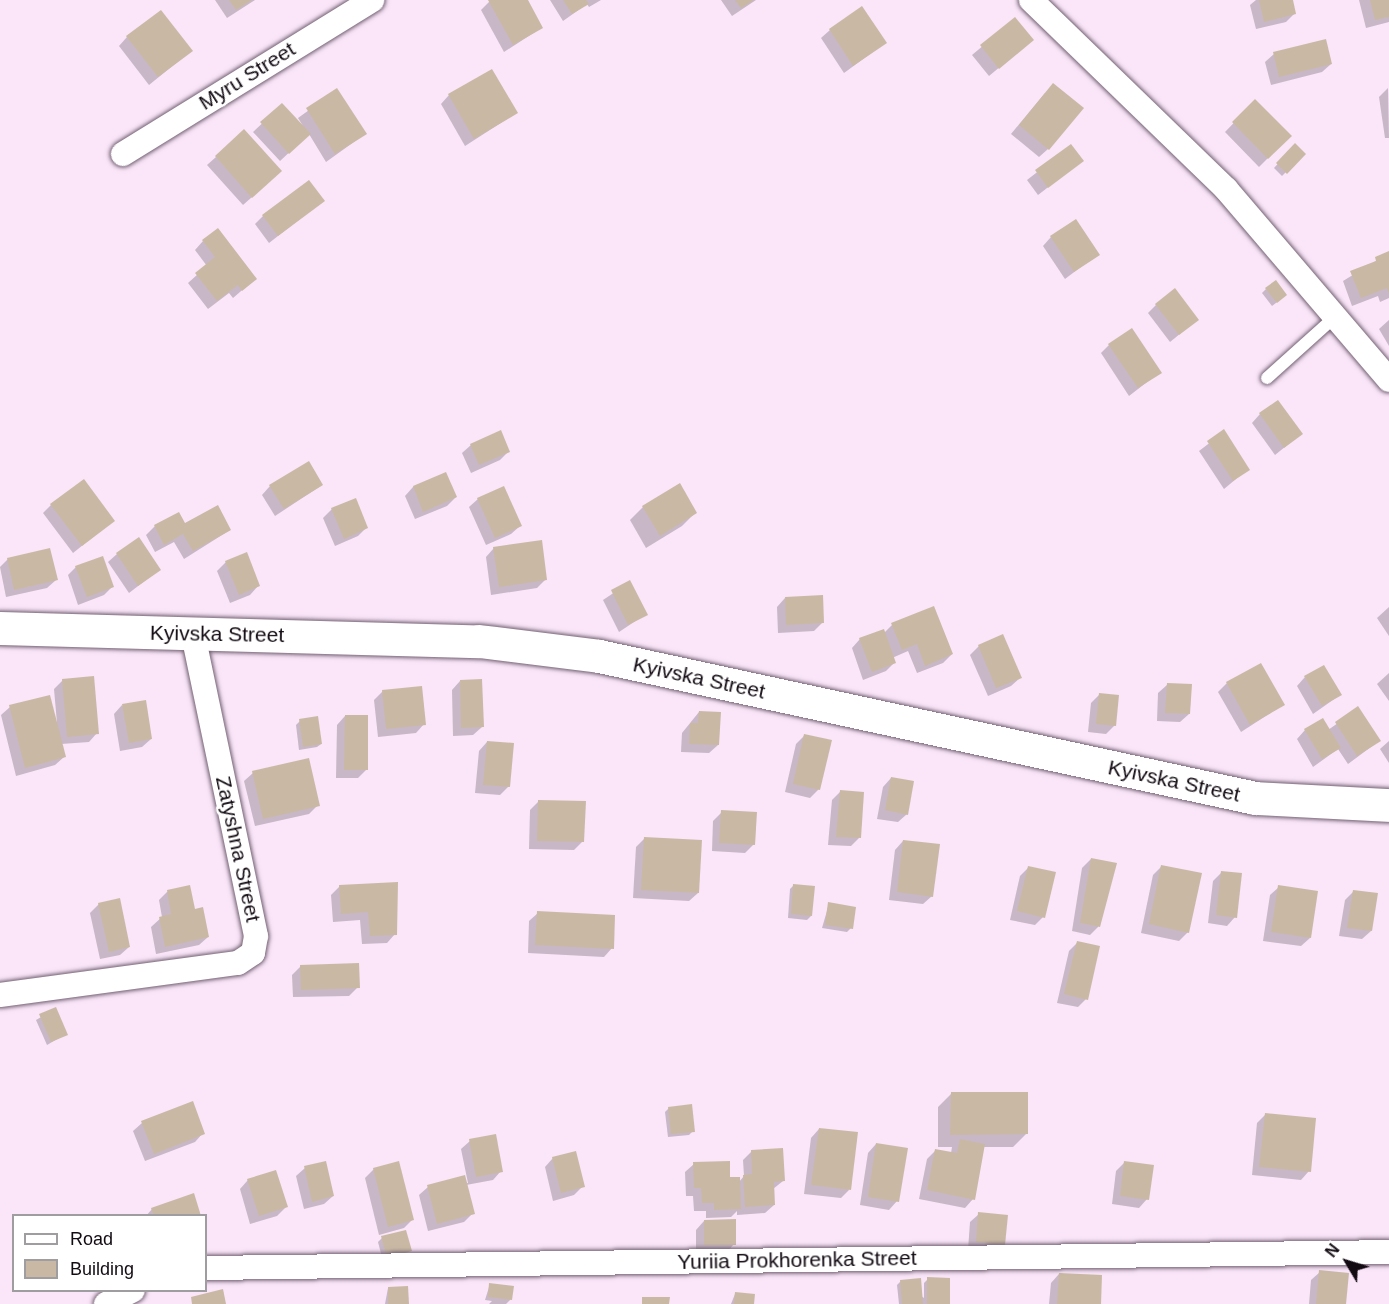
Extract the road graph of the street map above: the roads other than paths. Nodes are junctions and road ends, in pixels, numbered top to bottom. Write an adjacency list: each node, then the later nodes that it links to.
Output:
1 (372, 0): 3 (street, Myru Street)
2 (1031, 0): 4 (street)
3 (123, 154)
4 (1336, 315): 5 (lane); 6 (street)
5 (1267, 378)
6 (1389, 380)
7 (0, 628): 8 (street, Kyivska Street)
8 (193, 634): 9 (street, Kyivska Street); 10 (street, Zatyshna Street)
9 (1389, 805)
10 (0, 995)
11 (1389, 1252): 12 (street, Yuriia Prokhorenka Street)
12 (207, 1268)
13 (129, 1292): 14 (street)
14 (106, 1304)

